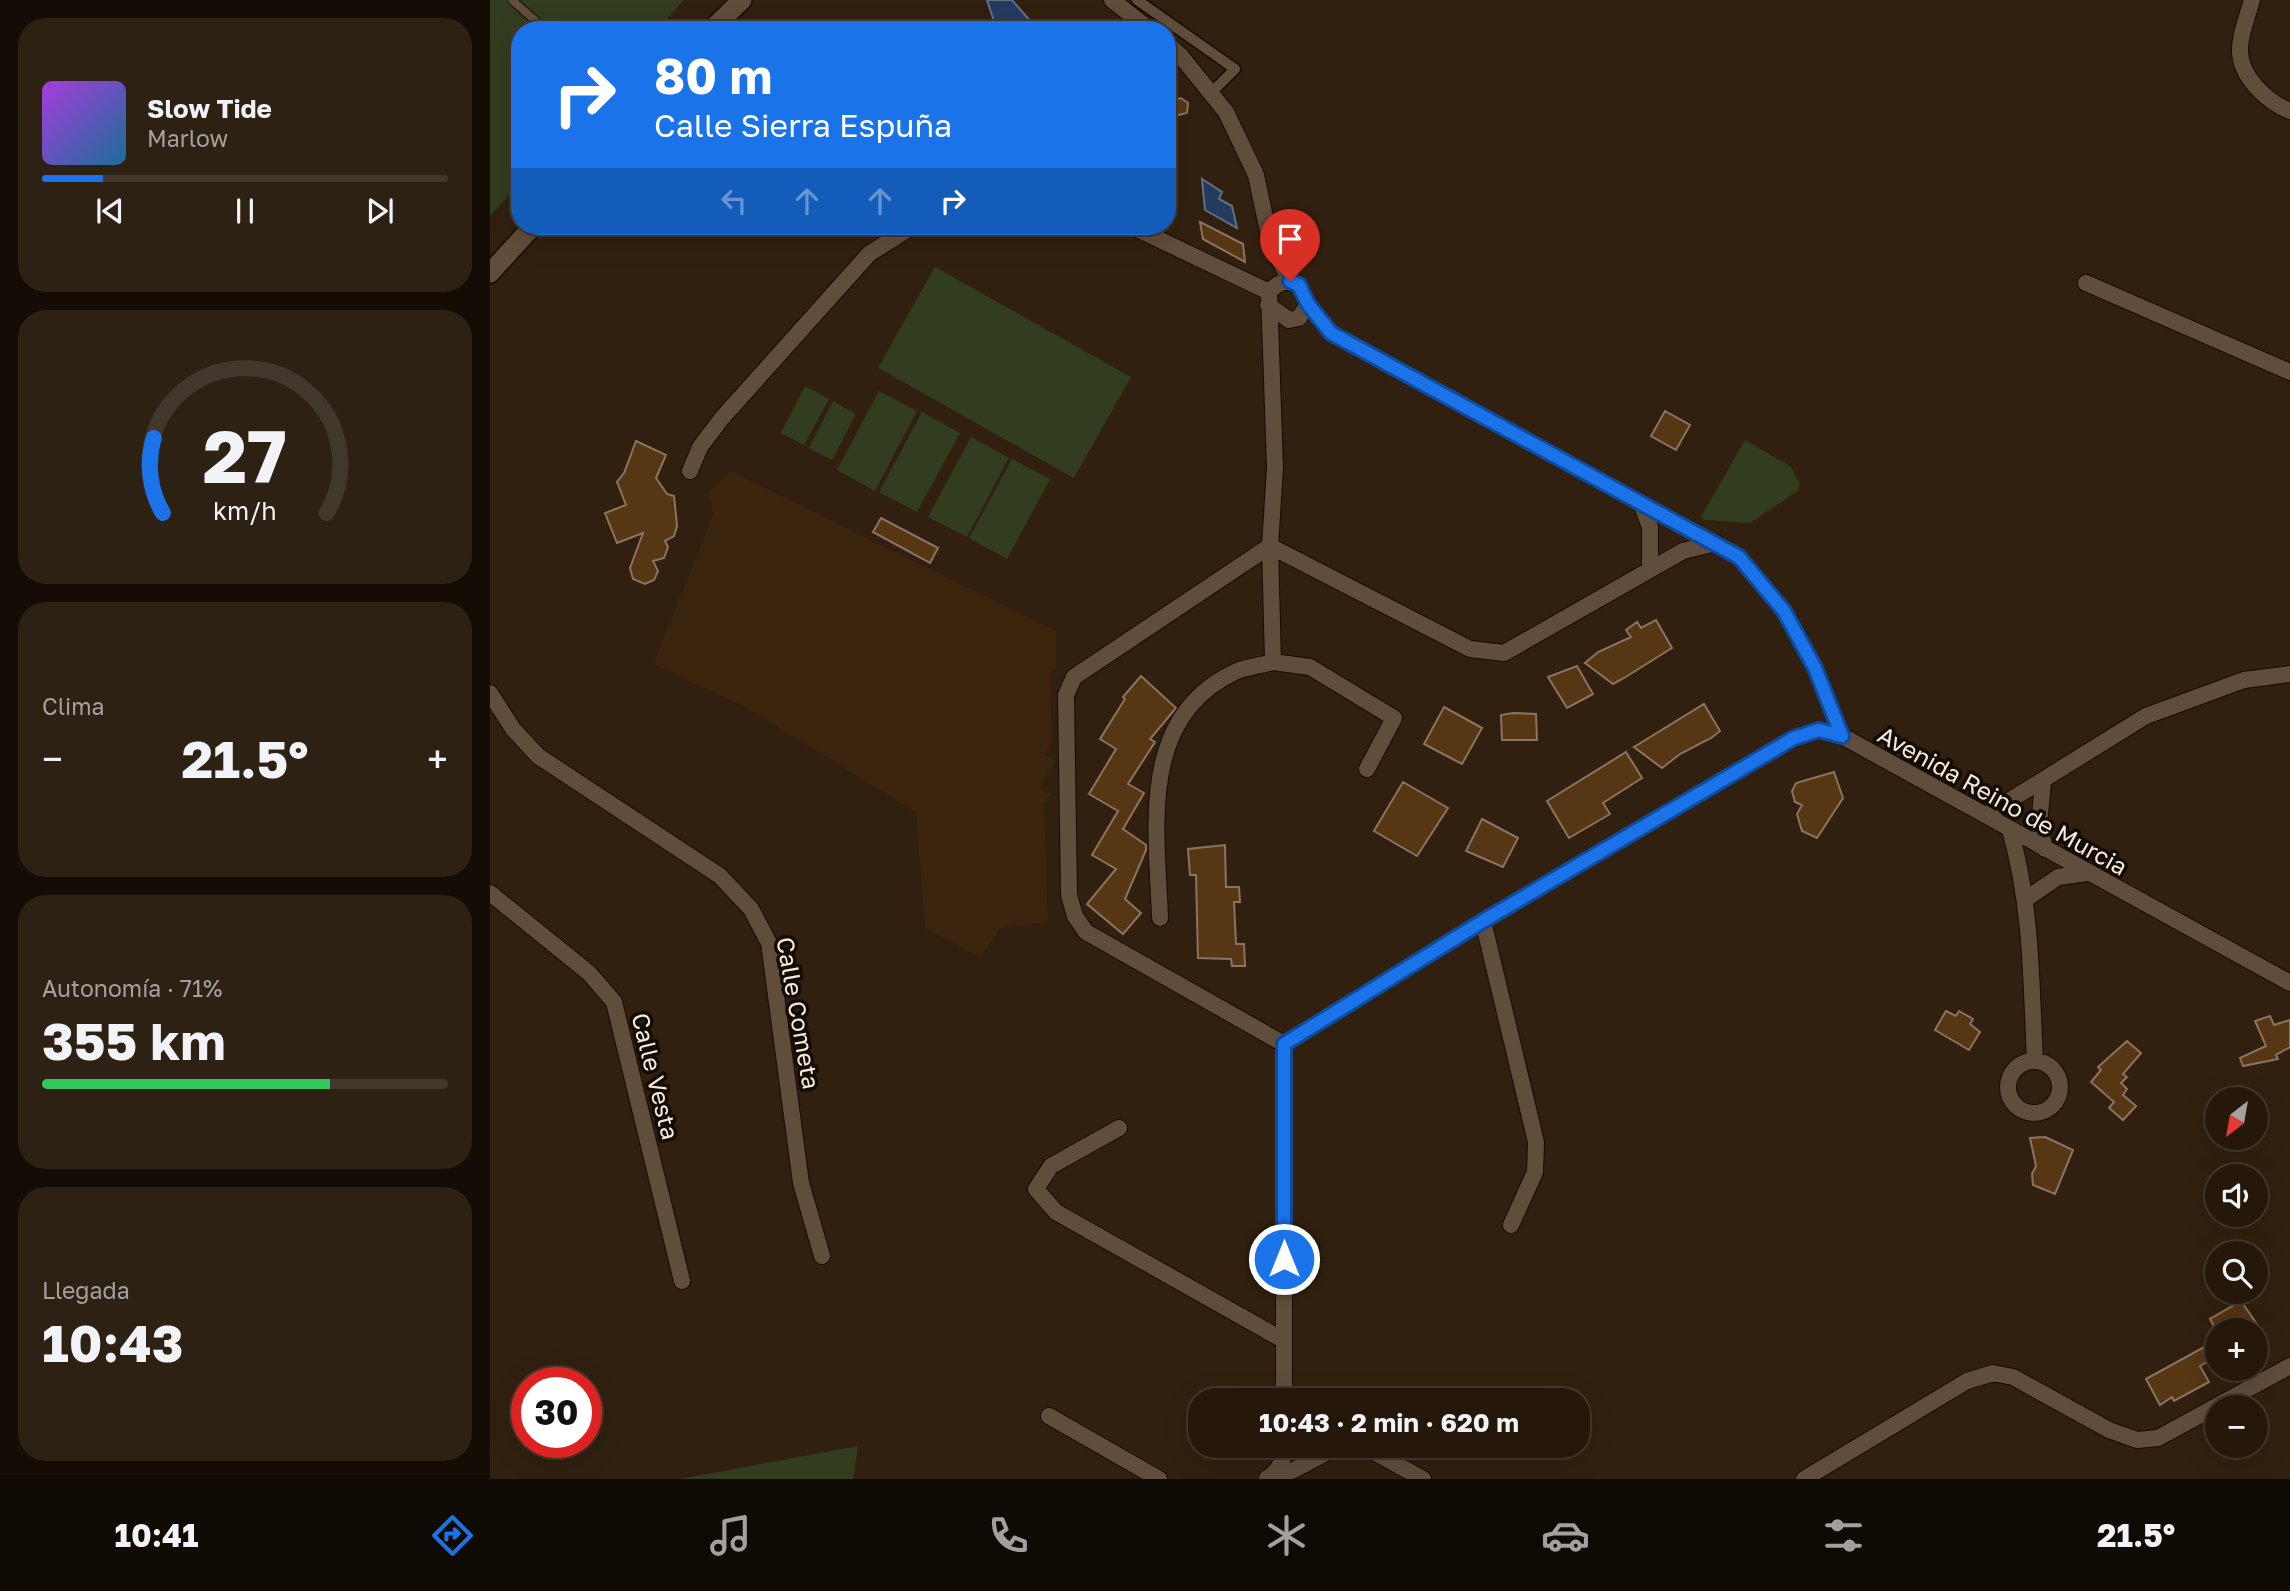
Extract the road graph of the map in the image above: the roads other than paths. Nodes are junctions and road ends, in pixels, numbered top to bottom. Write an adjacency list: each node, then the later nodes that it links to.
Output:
1 (512, 0): 6 (lane)
2 (742, 0): 7 (street)
3 (1112, 0): 8 (street)
4 (1137, 0): 9 (street)
5 (2252, 0): 13 (street)
6 (536, 21)
7 (720, 21)
8 (1139, 21)
9 (1167, 21)
10 (1176, 27): 12 (street)
11 (1176, 54): 12 (street, Avenida Reino de Murcia)
12 (1211, 93): 18 (street, Avenida Reino de Murcia)
13 (2290, 111)
14 (525, 235): 17 (street)
15 (899, 235): 25 (street)
16 (1148, 235): 20 (street, Avenida Reino de Murcia)
17 (490, 273)
18 (1290, 281): 20 (street); 21 (street, Avenida Reino de Murcia)
19 (2086, 283): 24 (street)
20 (1269, 299): 22 (street, Avenida Reino de Murcia); 28 (street)
21 (1308, 304): 22 (street); 23 (street, Avenida Reino de Murcia)
22 (1298, 318): 23 (street, Avenida Reino de Murcia)
23 (1331, 333): 26 (street, Avenida Reino de Murcia)
24 (2290, 372)
25 (690, 471)
26 (1640, 501): 27 (street, Avenida Reino de Murcia); 29 (street)
27 (1716, 543): 29 (street); 33 (street, Avenida Reino de Murcia)
28 (1270, 546): 29 (street); 30 (street); 45 (street)
29 (1650, 570)
30 (1273, 663): 34 (street); 42 (street)
31 (2290, 674): 35 (street)
32 (490, 694): 49 (street, Calle Cometa)
33 (1842, 736): 36 (street, Avenida Reino de Murcia); 43 (street)
34 (1367, 769)
35 (2043, 782): 36 (street); 38 (street)
36 (1986, 815): 37 (street, Avenida Reino de Murcia)
37 (2010, 830): 38 (street, Avenida Reino de Murcia); 41 (street)
38 (2045, 849): 39 (street, Avenida Reino de Murcia)
39 (2087, 873): 41 (street); 44 (street, Avenida Reino de Murcia)
40 (490, 892): 50 (street, Calle Vesta)
41 (2026, 899): 46 (street)
42 (1160, 918)
43 (1483, 921): 45 (street); 48 (street)
44 (2290, 983)
45 (1284, 1044): 51 (street)
46 (2035, 1061)
47 (1119, 1128): 51 (street)
48 (1511, 1225)
49 (822, 1256)
50 (682, 1281)
51 (1283, 1339): 53 (street)
52 (2290, 1366): 61 (street)
53 (1285, 1388)
54 (1049, 1416): 58 (street)
55 (1282, 1458): 59 (street)
56 (1316, 1458): 59 (street)
57 (1385, 1458): 60 (street)
58 (1159, 1479)
59 (1267, 1479)
60 (1423, 1479)
61 (1804, 1479)

